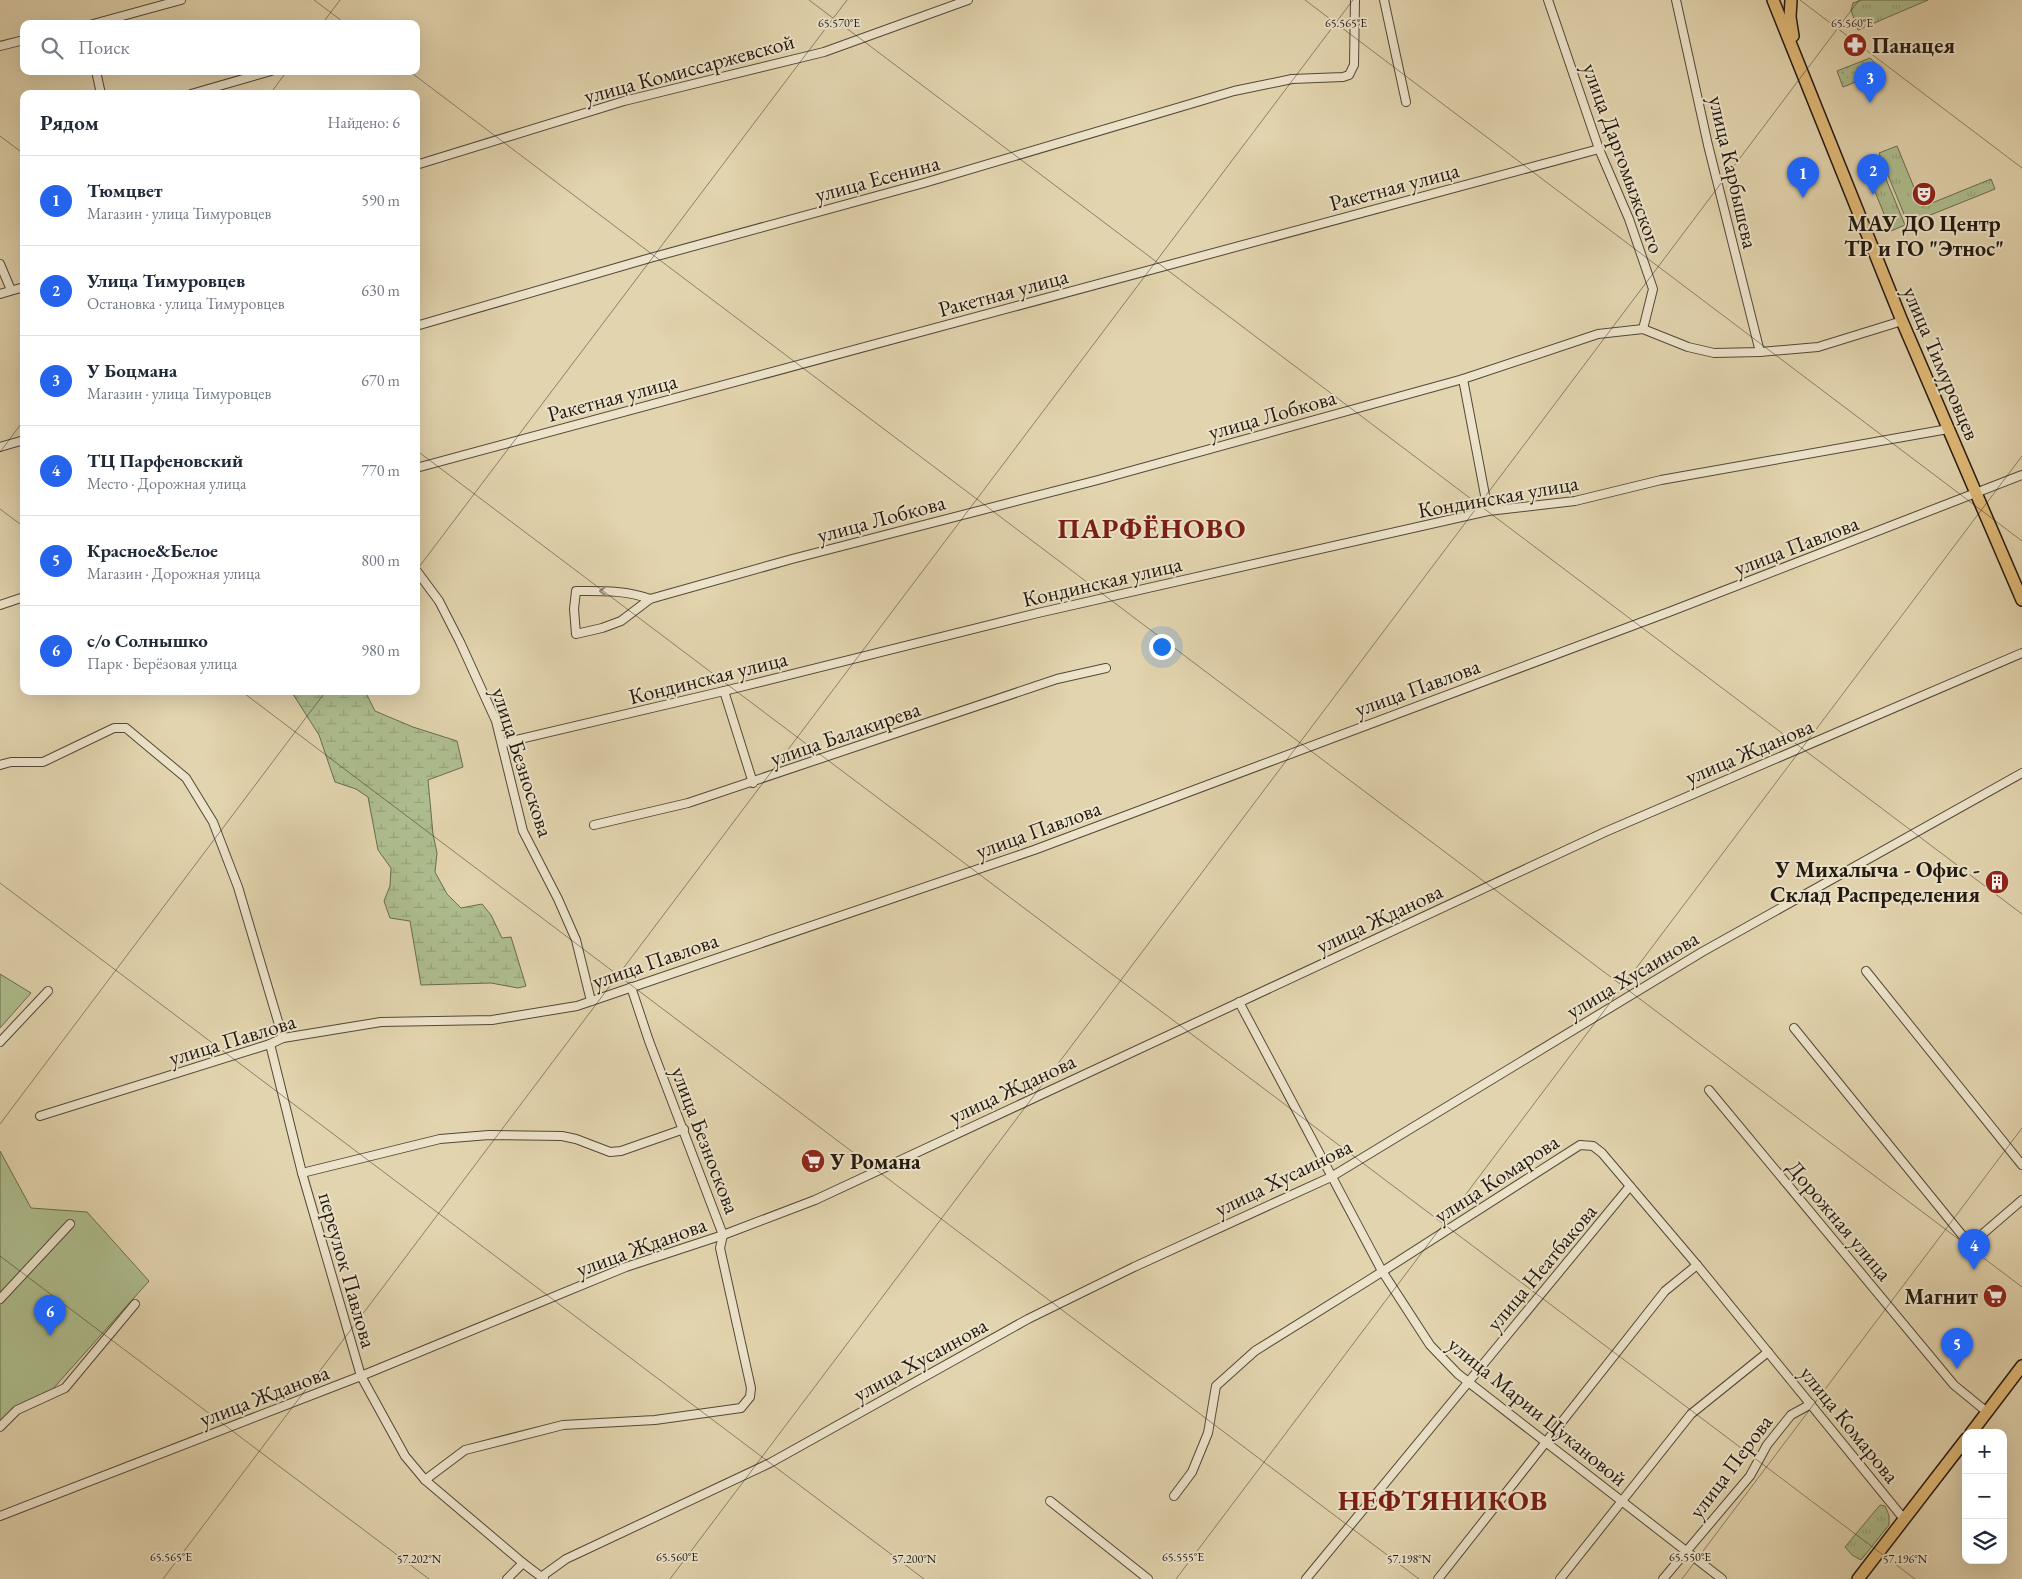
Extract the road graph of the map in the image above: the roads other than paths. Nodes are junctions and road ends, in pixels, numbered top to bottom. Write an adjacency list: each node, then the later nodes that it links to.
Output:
1 (181, 0): 9 (street)
2 (968, 0): 19 (street, улица Комиссаржевской)
3 (1355, 0): 25 (street, улица Есенина)
4 (1384, 0): 17 (street)
5 (1548, 0): 18 (street, улица Даргомыжского)
6 (1676, 0): 27 (street, улица Карбышева)
7 (1773, 0): 12 (main road, улица Тимуровцев)
8 (1791, 0): 12 (main road, улица Тимуровцев)
9 (108, 20)
10 (20, 41): 11 (street)
11 (0, 46)
12 (1796, 55): 24 (main road, улица Тимуровцев)
13 (97, 75): 15 (street)
14 (257, 75): 16 (street)
15 (100, 90)
16 (205, 90)
17 (1406, 102)
18 (1599, 149): 26 (street, улица Даргомыжского); 32 (street, Ракетная улица)
19 (420, 164)
20 (0, 264): 22 (street)
21 (20, 288): 22 (street)
22 (11, 290): 23 (street)
23 (0, 294)
24 (1902, 321): 27 (street, улица Лобкова); 29 (main road, улица Тимуровцев)
25 (420, 325)
26 (1643, 329): 27 (street, улица Лобкова); 28 (street, улица Лобкова)
27 (1760, 352)
28 (1463, 379): 35 (street); 38 (street, улица Лобкова)
29 (1948, 429): 34 (main road, улица Тимуровцев); 35 (street, Кондинская улица)
30 (20, 441): 31 (street)
31 (0, 447)
32 (420, 467)
33 (2022, 475): 34 (street, улица Павлова)
34 (1976, 494): 39 (main road, улица Тимуровцев); 50 (street, улица Павлова)
35 (1488, 511): 43 (street, Кондинская улица)
36 (420, 576): 44 (street, улица Безноскова)
37 (20, 598): 40 (street)
38 (650, 599): 38 (street, улица Лобкова, one-way to 38)
39 (2022, 600)
40 (0, 605)
41 (2022, 653): 53 (street, улица Жданова)
42 (1106, 668): 47 (street, улица Балакирева)
43 (724, 691): 44 (street, Кондинская улица); 47 (street)
44 (503, 743): 52 (street, улица Безноскова)
45 (0, 765): 55 (street)
46 (2022, 774): 63 (street, улица Хусаинова)
47 (753, 783): 48 (street, улица Балакирева)
48 (594, 825)
49 (1866, 972): 61 (street)
50 (631, 987): 52 (street, улица Павлова); 60 (street, улица Безноскова)
51 (48, 991): 56 (street)
52 (591, 1001): 55 (street, улица Павлова)
53 (1238, 1002): 63 (street, улица Марии Цукановой); 67 (street, улица Жданова)
54 (1794, 1028): 65 (street)
55 (283, 1038): 57 (street, улица Павлова)
56 (0, 1042)
57 (270, 1044): 59 (street, улица Павлова); 62 (street, переулок Павлова)
58 (1709, 1090): 77 (street, Дорожная улица)
59 (40, 1116)
60 (684, 1129): 62 (street, переулок Павлова); 67 (street, улица Безноскова)
61 (2022, 1165)
62 (302, 1173): 74 (street, переулок Павлова)
63 (1331, 1177): 69 (street, улица Марии Цукановой); 90 (street, улица Хусаинова)
64 (1630, 1186): 68 (street, улица Комарова); 69 (street, улица Комарова); 75 (street, улица Неатбакова)
65 (2022, 1200)
66 (70, 1224): 70 (street)
67 (723, 1235): 74 (street, улица Жданова); 82 (street, улица Безноскова)
68 (1696, 1264): 72 (street, улица Комарова); 80 (street)
69 (1382, 1272): 75 (street, улица Марии Цукановой); 83 (street, улица Комарова)
70 (0, 1299)
71 (135, 1304): 78 (street)
72 (1768, 1352): 76 (street, улица Комарова); 85 (street)
73 (2022, 1366): 77 (main road)
74 (361, 1376): 82 (street, переулок Павлова); 86 (street, улица Жданова)
75 (1469, 1382): 80 (street, улица Марии Цукановой); 93 (street, улица Неатбакова)
76 (1811, 1404): 87 (street, улица Комарова); 88 (street, улица Перова)
77 (1986, 1412): 79 (main road)
78 (0, 1427)
79 (1974, 1429)
80 (1545, 1442): 85 (street, улица Марии Цукановой); 94 (street)
81 (1962, 1444): 87 (main road)
82 (425, 1480): 89 (street, переулок Павлова)
83 (1174, 1496)
84 (1050, 1501): 92 (street)
85 (1622, 1502): 88 (street, улица Марии Цукановой); 95 (street)
86 (0, 1516)
87 (1904, 1519): 98 (main road)
88 (1686, 1551): 96 (street, улица Перова); 97 (street, улица Марии Цукановой)
89 (523, 1563): 90 (street, переулок Павлова); 91 (street)
90 (543, 1578)
91 (507, 1579)
92 (1148, 1579)
93 (1306, 1579)
94 (1438, 1579)
95 (1560, 1579)
96 (1663, 1579)
97 (1722, 1579)
98 (1858, 1579)

